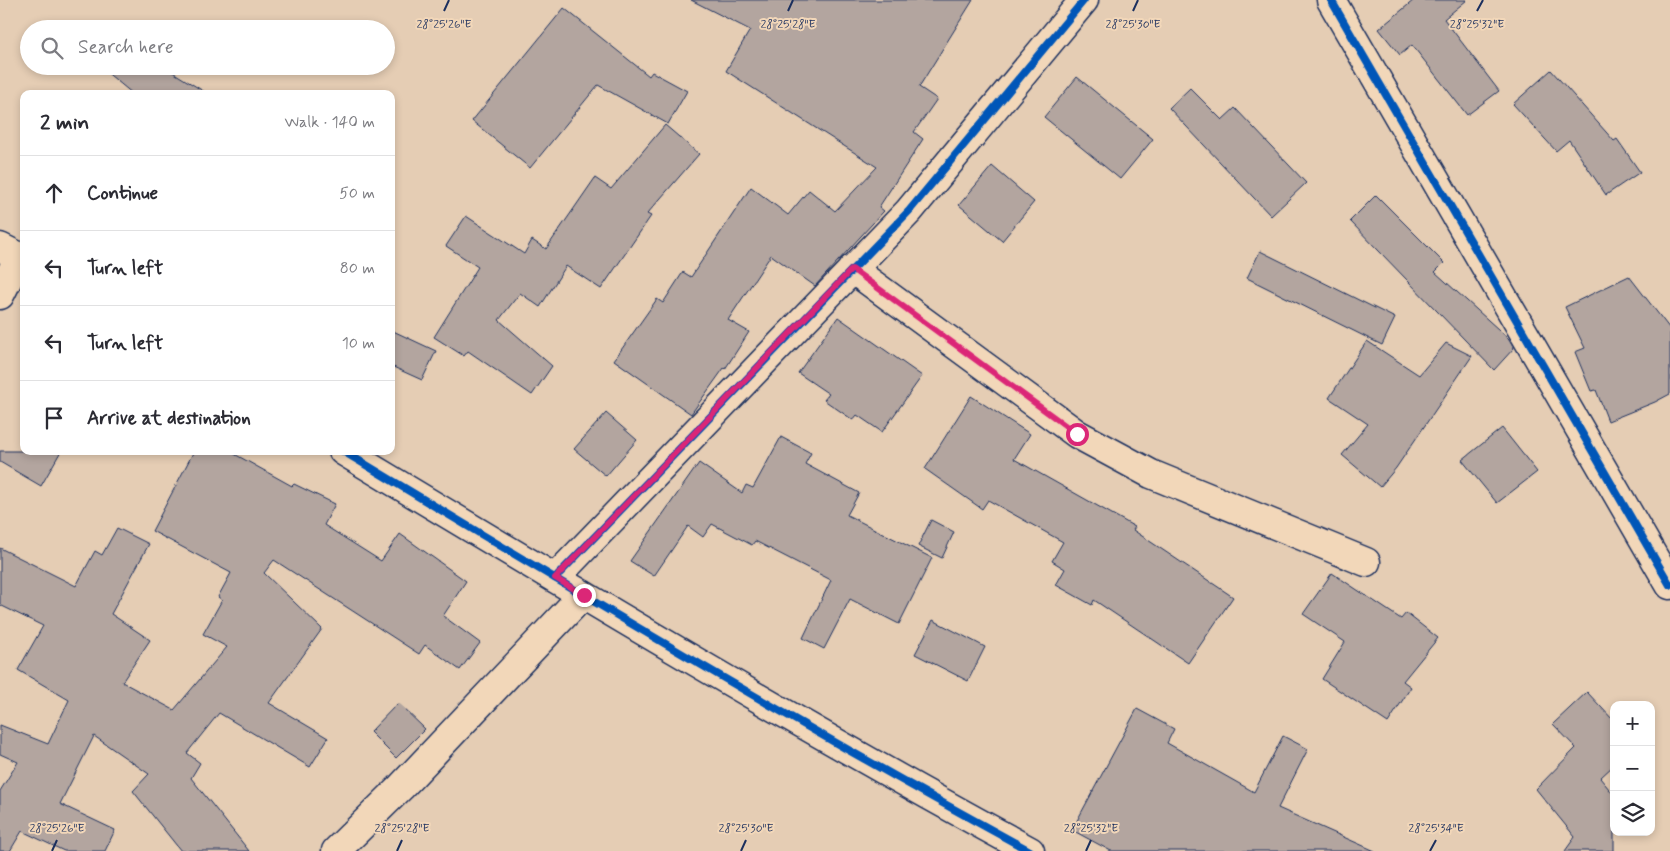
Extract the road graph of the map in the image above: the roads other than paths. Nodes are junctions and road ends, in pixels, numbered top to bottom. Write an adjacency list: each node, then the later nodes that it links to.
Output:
1 (1084, 0): 4 (street)
2 (1332, 0): 9 (street)
3 (14, 254): 5 (street)
4 (852, 269): 7 (street); 8 (street)
5 (0, 295)
6 (350, 455): 8 (street)
7 (1366, 562)
8 (555, 578): 10 (street)
9 (1670, 585)
10 (584, 595): 11 (street); 12 (street)
11 (336, 851)
12 (1030, 851)

